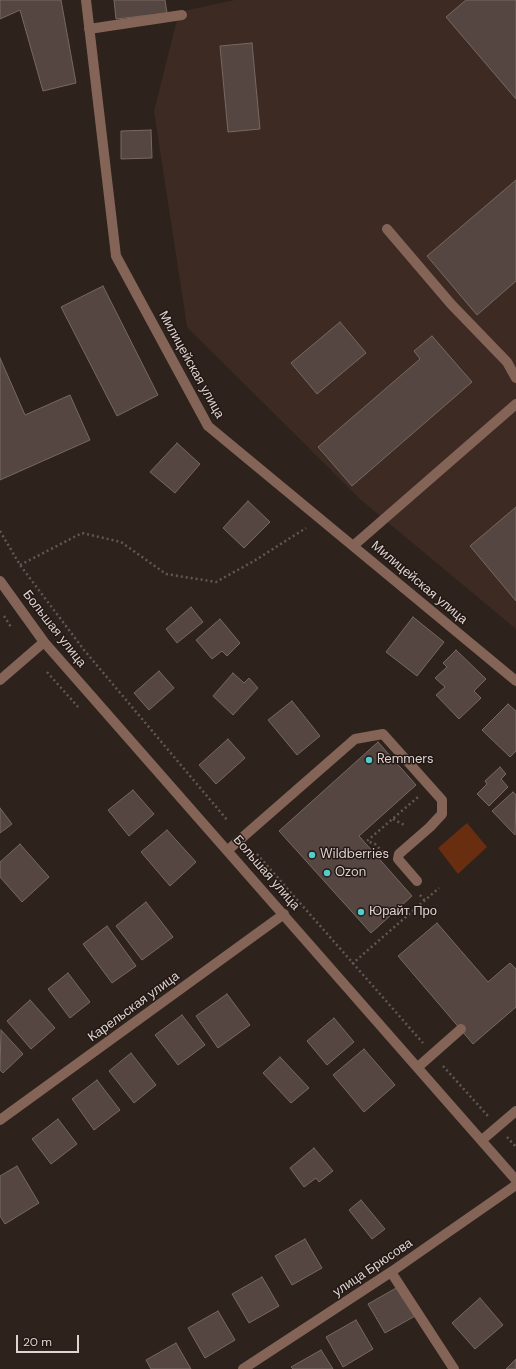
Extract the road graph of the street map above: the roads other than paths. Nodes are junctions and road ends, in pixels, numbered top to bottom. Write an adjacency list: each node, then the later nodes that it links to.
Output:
1 (86, 0): 3 (street, Милицейская улица)
2 (182, 15): 3 (street)
3 (89, 28): 7 (street, Милицейская улица)
4 (387, 229): 5 (street)
5 (516, 378)
6 (516, 404): 7 (street)
7 (353, 546): 11 (street, Милицейская улица)
8 (0, 581): 9 (street, Большая улица)
9 (44, 642): 10 (street); 12 (street, Большая улица)
10 (0, 680)
11 (516, 681)
12 (228, 850): 13 (street); 14 (street, Большая улица)
13 (417, 881)
14 (284, 914): 16 (street, Большая улица); 18 (street, Карельская улица)
15 (461, 1029): 16 (street)
16 (418, 1067): 19 (street, Большая улица)
17 (516, 1110): 19 (street)
18 (0, 1120)
19 (482, 1140): 20 (street, Большая улица)
20 (516, 1180)
21 (516, 1186): 22 (street, улица Брюсова)
22 (391, 1272): 23 (street, улица Брюсова); 24 (street)
23 (243, 1369)
24 (454, 1369)

